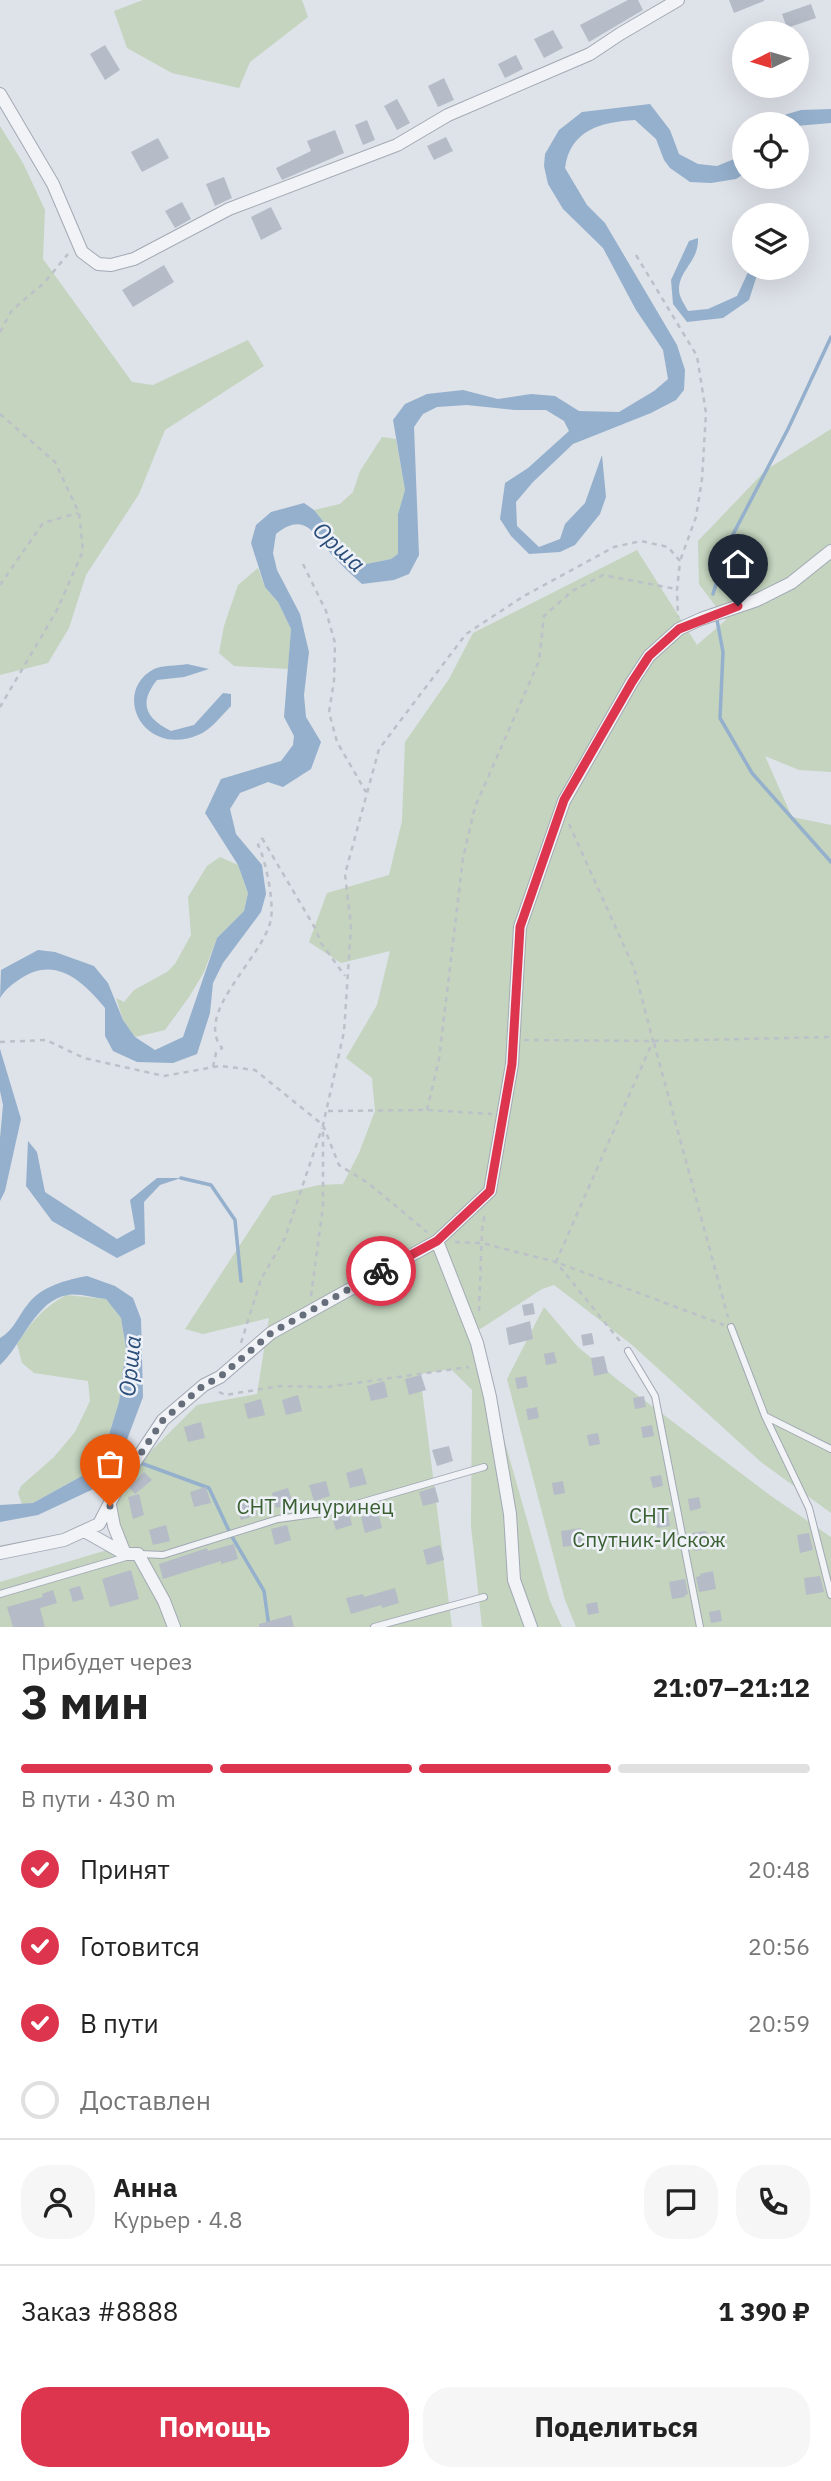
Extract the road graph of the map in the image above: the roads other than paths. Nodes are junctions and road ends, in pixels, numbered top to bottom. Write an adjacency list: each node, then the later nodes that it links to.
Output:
1 (678, 0): 2 (street)
2 (0, 94)
3 (831, 551): 4 (street)
4 (437, 1241): 10 (street); 19 (street)
5 (731, 1327): 7 (lane)
6 (628, 1350): 20 (lane)
7 (765, 1416): 8 (lane); 15 (lane)
8 (831, 1450)
9 (484, 1467): 13 (lane)
10 (110, 1506): 11 (street); 13 (street)
11 (86, 1532): 12 (street); 13 (street)
12 (0, 1553)
13 (131, 1554): 14 (lane); 17 (street)
14 (0, 1594)
15 (831, 1595)
16 (484, 1597): 18 (lane)
17 (174, 1627)
18 (374, 1627)
19 (531, 1627)
20 (700, 1627)

